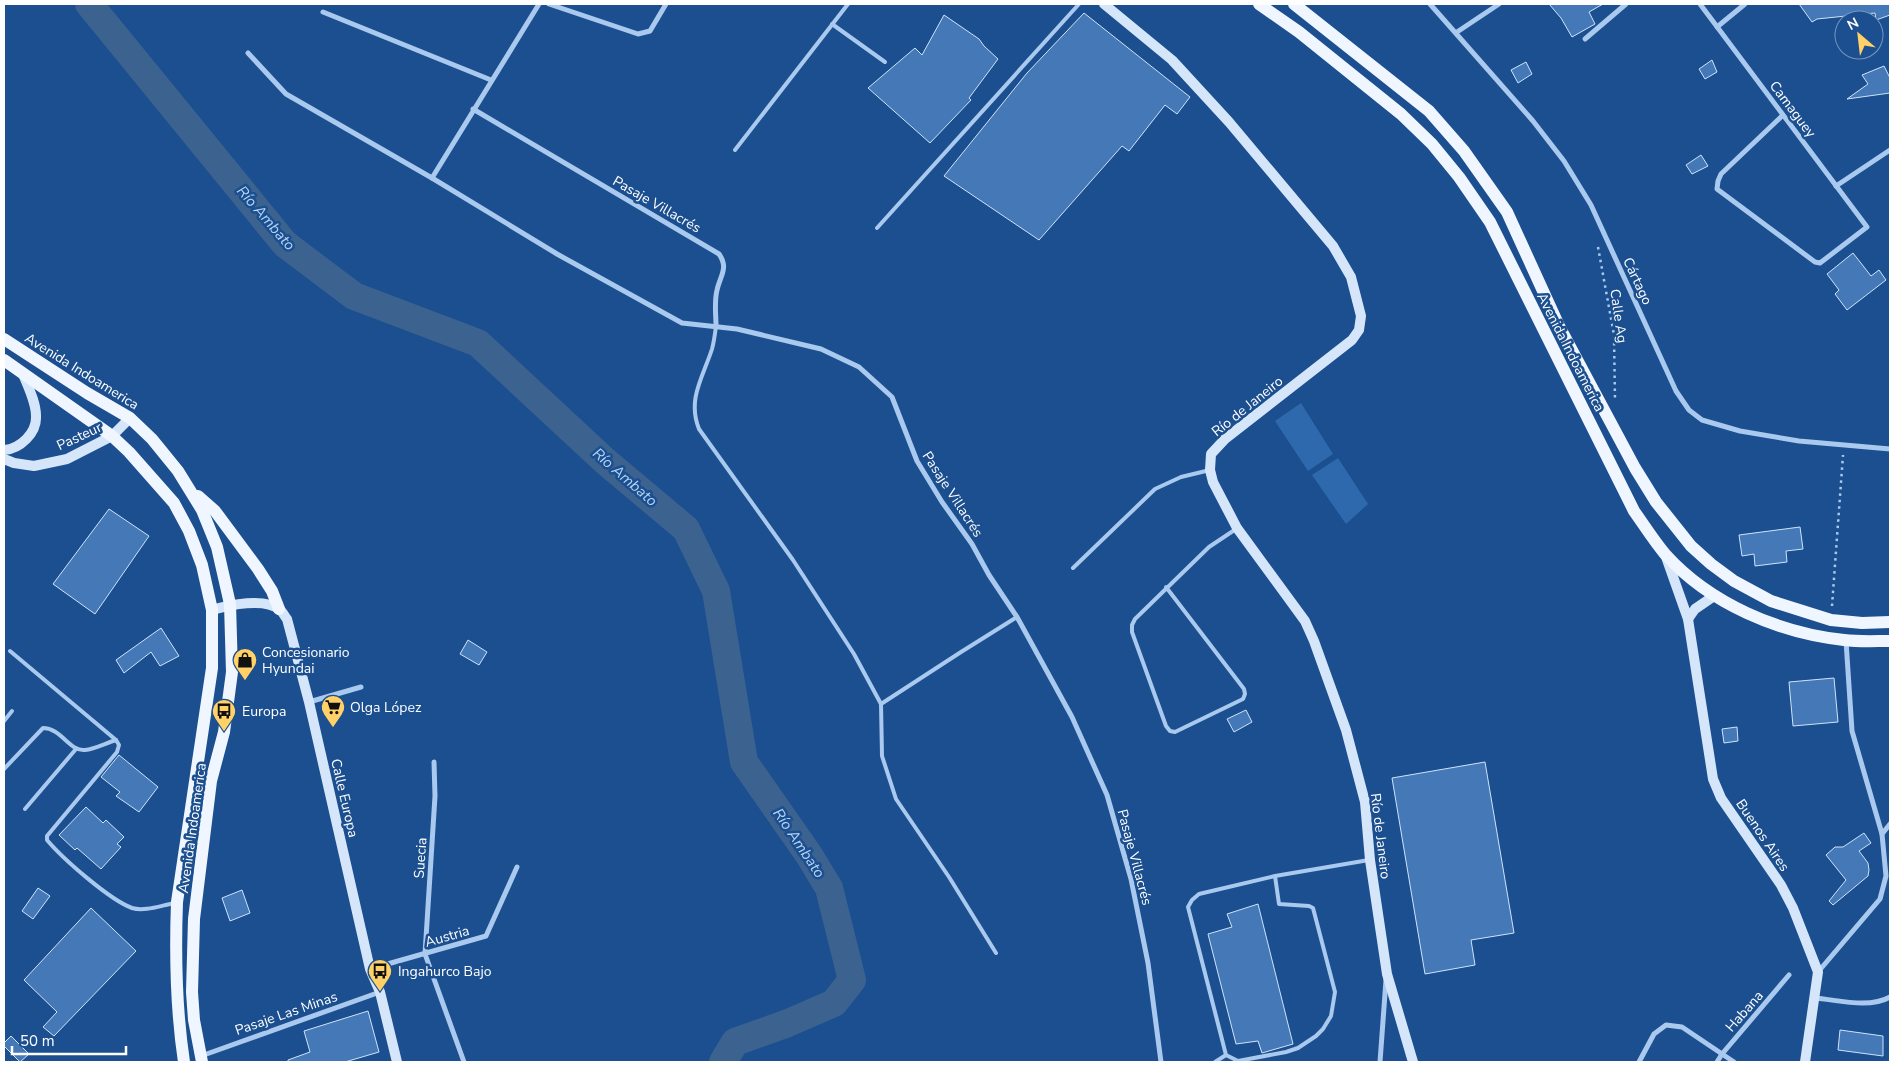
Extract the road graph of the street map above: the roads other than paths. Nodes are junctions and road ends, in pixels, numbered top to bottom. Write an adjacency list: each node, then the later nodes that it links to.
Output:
1 (539, 4): 21 (street)
2 (549, 4): 3 (street)
3 (666, 4)
4 (848, 4): 15 (lane)
5 (1079, 4): 28 (lane)
6 (1104, 4): 38 (street, Río de Janeiro)
7 (1260, 4): 41 (main road, Avenida Indoamerica)
8 (1294, 4): 50 (main road, Avenida Indoamerica)
9 (1430, 4): 17 (street, Cártago)
10 (1499, 4): 17 (street)
11 (1626, 4): 18 (street)
12 (1700, 4): 16 (street, Camaguey)
13 (1746, 4): 16 (street)
14 (323, 12): 21 (street)
15 (832, 24): 20 (lane); 24 (lane)
16 (1718, 27): 23 (street, Camaguey)
17 (1457, 32): 35 (street, Cártago)
18 (1584, 39)
19 (248, 53): 26 (street)
20 (885, 62)
21 (491, 80): 22 (street)
22 (474, 109): 26 (street); 29 (street, Pasaje Villacrés)
23 (1783, 114): 27 (street, Camaguey); 27 (street, Camaguey)
24 (735, 150)
25 (1890, 150): 27 (street)
26 (432, 178): 29 (street)
27 (1836, 186)
28 (876, 228)
29 (716, 326): 48 (street, Pasaje Villacrés); 56 (lane)
30 (4, 339): 33 (main road, Avenida Indoamerica)
31 (4, 360): 32 (main road, Avenida Indoamerica)
32 (24, 374): 34 (main road, Avenida Indoamerica); 36 (street)
33 (130, 418): 34 (street, Pasteur); 39 (main road, Avenida Indoamerica)
34 (112, 436): 37 (street, Pasteur); 47 (main road, Avenida Indoamerica)
35 (1890, 449)
36 (4, 450)
37 (4, 459)
38 (1210, 470): 40 (street, Río de Janeiro); 42 (lane)
39 (191, 491): 45 (main road, Avenida Indoamerica); 46 (main road)
40 (1237, 528): 43 (lane); 66 (street, Río de Janeiro)
41 (1664, 553): 44 (main road, Avenida Indoamerica); 49 (street, Buenos Aires)
42 (1073, 568)
43 (1166, 587): 43 (lane)
44 (1714, 596): 49 (street); 51 (main road, Avenida Indoamerica)
45 (230, 604): 46 (street); 47 (street); 81 (main road, Avenida Indoamerica)
46 (279, 609): 55 (street, Calle Europa)
47 (212, 610): 69 (main road, Avenida Indoamerica)
48 (1017, 617): 56 (lane); 85 (street, Pasaje Villacrés)
49 (1688, 619): 73 (street, Buenos Aires)
50 (1890, 622)
51 (1846, 640): 52 (main road, Avenida Indoamerica); 65 (street)
52 (1890, 641)
53 (10, 651): 59 (lane)
54 (361, 687): 55 (street)
55 (309, 702): 72 (street, Calle Europa)
56 (881, 704): 70 (lane)
57 (12, 710): 58 (lane)
58 (4, 721)
59 (116, 740): 60 (lane); 69 (lane)
60 (76, 749): 62 (lane); 63 (lane)
61 (434, 762): 71 (street, Suecia)
62 (4, 769)
63 (25, 809)
64 (1890, 824): 65 (street)
65 (1882, 834): 73 (street)
66 (1370, 860): 68 (lane); 74 (street, Río de Janeiro)
67 (517, 868): 71 (street, Austria)
68 (1275, 876): 80 (lane); 80 (lane)
69 (177, 902): 82 (main road, Avenida Indoamerica)
70 (996, 953)
71 (425, 954): 72 (street, Austria); 84 (street)
72 (370, 969): 76 (street, Calle Europa)
73 (1818, 972): 78 (street, Buenos Aires)
74 (1387, 974): 87 (street); 88 (street, Río de Janeiro)
75 (1789, 976): 79 (street, Habana)
76 (380, 992): 81 (street, Pasaje Las Minas); 83 (street, Calle Europa)
77 (1890, 997): 78 (street)
78 (1815, 998): 92 (street, Buenos Aires)
79 (1722, 1054): 89 (street); 90 (street, Habana); 91 (street)
80 (1226, 1055): 86 (lane)
81 (201, 1059)
82 (184, 1062)
83 (397, 1062)
84 (464, 1062)
85 (1161, 1062)
86 (1215, 1062)
87 (1380, 1062)
88 (1413, 1062)
89 (1638, 1062)
90 (1717, 1062)
91 (1734, 1062)
92 (1805, 1062)

